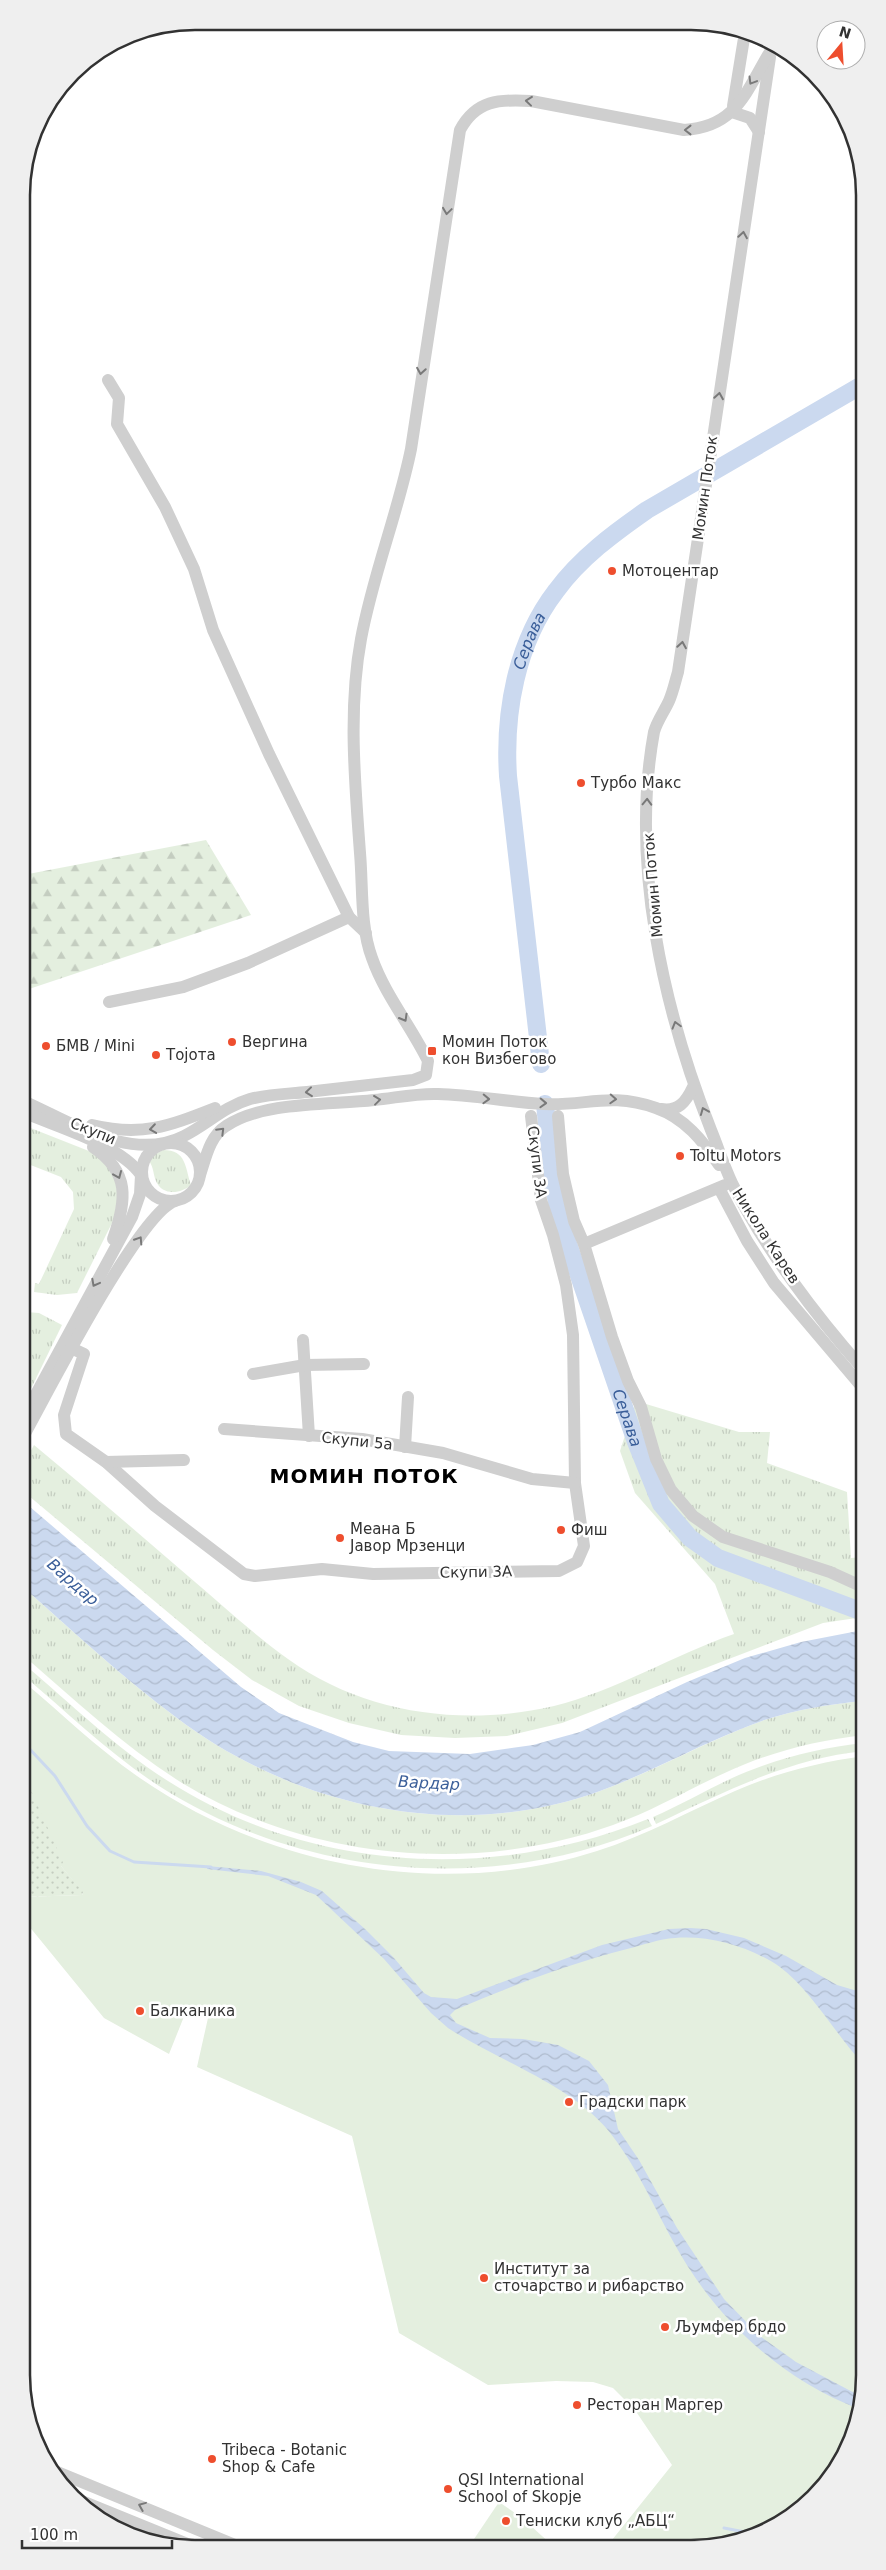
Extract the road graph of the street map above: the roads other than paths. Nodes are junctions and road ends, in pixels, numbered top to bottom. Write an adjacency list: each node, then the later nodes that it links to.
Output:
1 (744, 39): 4 (street)
2 (769, 50): 4 (street, one-way to 4)
3 (770, 51): 5 (street, Момин Поток)
4 (732, 112): 5 (street); 8 (street, one-way to 8)
5 (758, 132): 10 (street, Момин Поток, one-way to 5)
6 (108, 380): 7 (street)
7 (349, 918): 8 (street); 9 (street)
8 (366, 933): 12 (street, one-way to 12)
9 (109, 1002)
10 (686, 1061): 11 (street, Никола Карев)
11 (693, 1087): 14 (street); 23 (street, Никола Карев, one-way to 11)
12 (249, 1100): 15 (street, one-way to 15); 20 (street)
13 (30, 1104): 15 (street, Скупи)
14 (658, 1108): 22 (street, one-way to 14); 23 (street)
15 (47, 1112): 20 (street, Скупи)
16 (30, 1115): 19 (street, Скупи)
17 (531, 1116): 43 (street, Скупи 3А)
18 (558, 1116): 26 (street)
19 (70, 1132): 21 (street, Скупи); 27 (street, one-way to 27)
20 (166, 1143): 21 (street); 22 (street)
21 (141, 1175): 25 (street); 27 (street)
22 (200, 1175): 25 (street)
23 (731, 1181): 24 (street); 30 (street, Никола Карев)
24 (719, 1188): 26 (street); 34 (street)
25 (176, 1201): 29 (street, one-way to 25)
26 (584, 1244): 44 (street)
27 (104, 1266): 36 (street, one-way to 36)
28 (303, 1340): 32 (street, Скупи 5а)
29 (71, 1348): 37 (street); 42 (street, Скупи 3А)
30 (856, 1360)
31 (364, 1364): 32 (street)
32 (305, 1365): 33 (street); 39 (street, Скупи 5а)
33 (253, 1374)
34 (856, 1380)
35 (408, 1397): 40 (street, Скупи 5а)
36 (30, 1412)
37 (30, 1413)
38 (224, 1429): 39 (street, Скупи 5а)
39 (309, 1436): 40 (street, Скупи 5а)
40 (405, 1447): 43 (street, Скупи 5а)
41 (184, 1460): 42 (street)
42 (106, 1462): 43 (street, Скупи 3А)
43 (575, 1483)
44 (856, 1584)
45 (64, 2475): 47 (street, one-way to 45)
46 (99, 2509): 48 (street)
47 (187, 2525): 49 (street); 50 (street)
48 (166, 2538)
49 (182, 2539)
50 (221, 2540)

